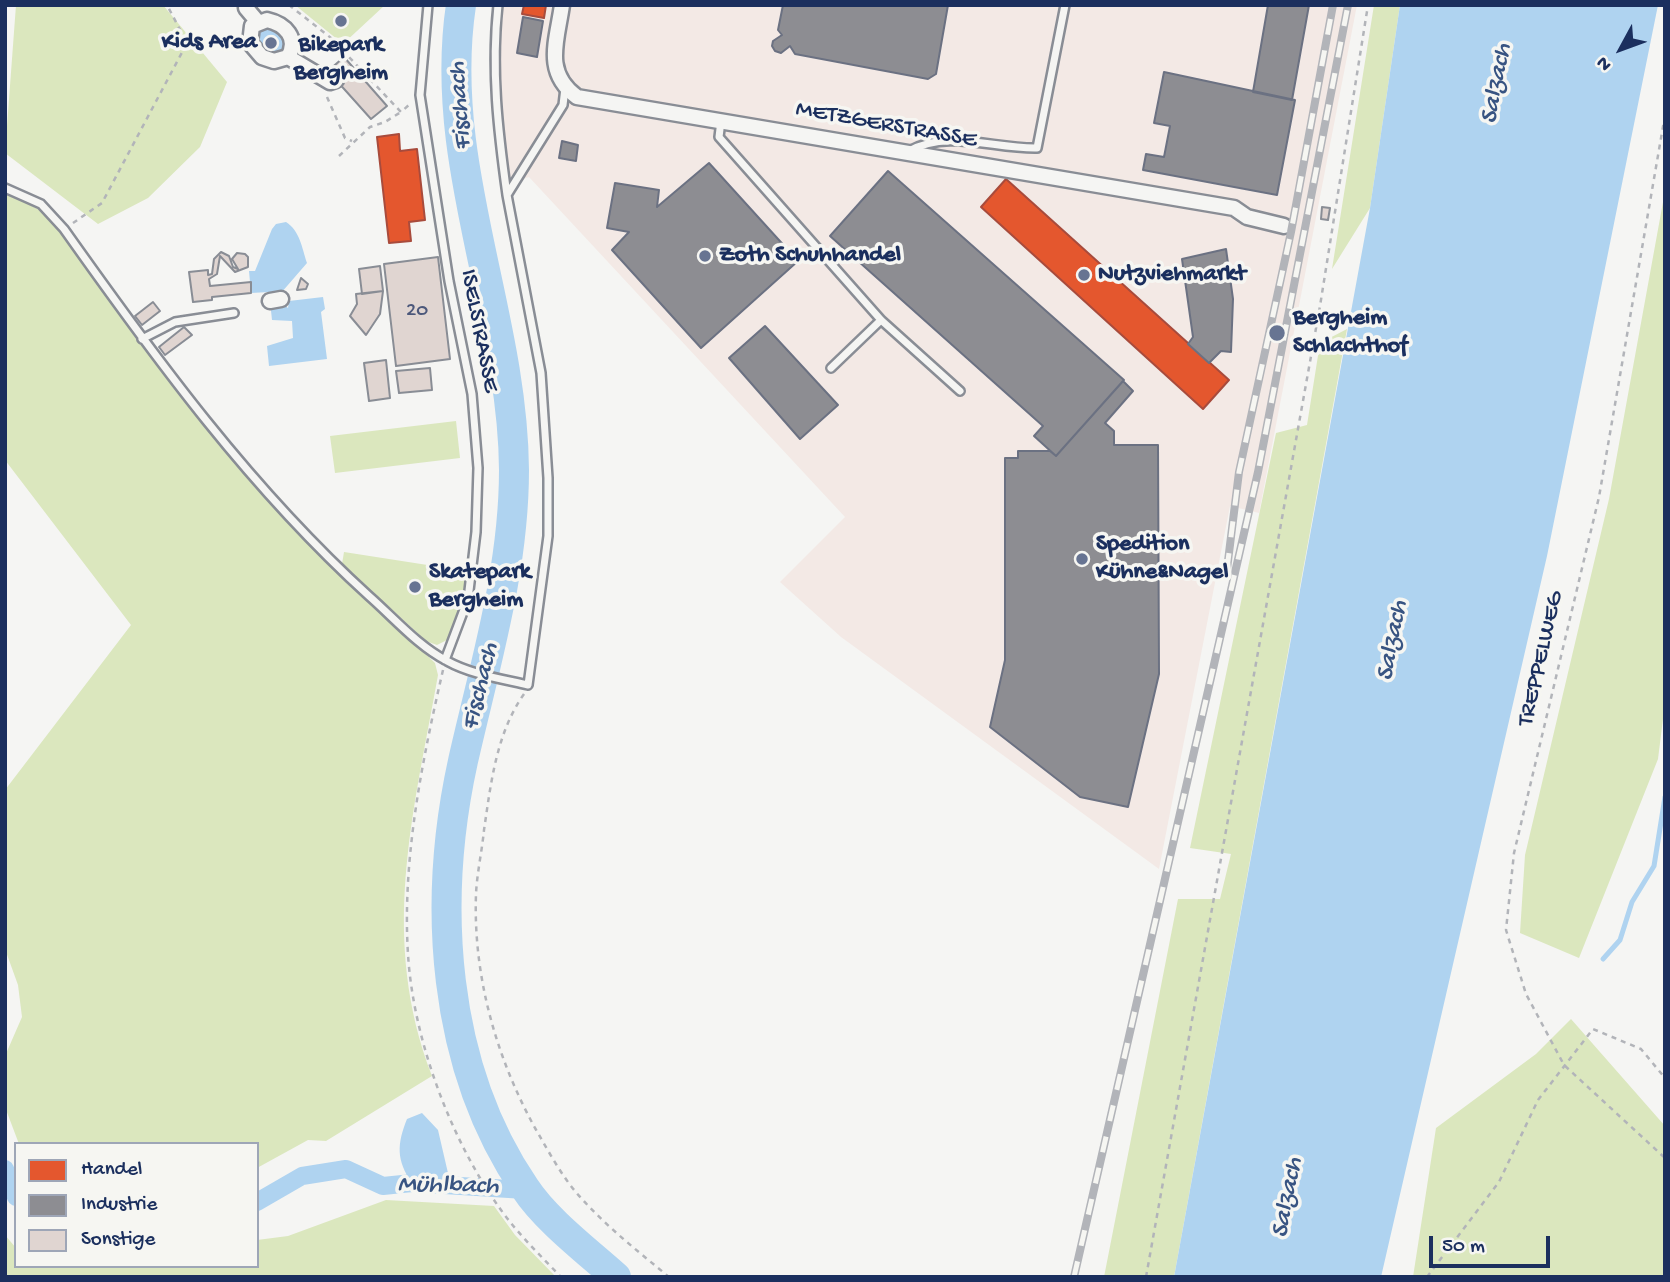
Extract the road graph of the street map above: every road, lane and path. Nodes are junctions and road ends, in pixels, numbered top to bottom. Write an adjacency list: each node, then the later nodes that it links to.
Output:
1 (167, 5): 26 (path)
2 (289, 5): 15 (path)
3 (428, 5): 14 (lane, ISELSTRASSE)
4 (498, 5): 24 (lane)
5 (562, 5): 13 (street)
6 (1065, 5): 19 (lane)
7 (1368, 5): 39 (path)
8 (246, 8): 9 (street)
9 (257, 22): 10 (street); 10 (street)
10 (288, 57): 11 (street)
11 (316, 73): 12 (street); 18 (path)
12 (336, 80)
13 (565, 89): 17 (street, METZGERSTRASSE); 24 (lane)
14 (420, 95): 15 (path); 32 (lane, ISELSTRASSE)
15 (401, 112): 18 (path)
16 (1665, 115): 20 (path, TREPPELWEG)
17 (721, 121): 19 (street, METZGERSTRASSE); 28 (lane)
18 (352, 141): 22 (path)
19 (906, 152): 25 (street, METZGERSTRASSE)
20 (1658, 153): 21 (path); 34 (path, TREPPELWEG)
21 (1665, 154)
22 (339, 156)
23 (5, 188): 26 (lane)
24 (507, 195): 32 (lane)
25 (1284, 226)
26 (64, 229): 29 (lane)
27 (234, 313): 29 (lane)
28 (881, 320): 30 (lane); 31 (lane)
29 (142, 339): 32 (lane)
30 (831, 368)
31 (960, 391)
32 (449, 662): 37 (path)
33 (517, 704): 38 (path)
34 (1564, 1065): 35 (path); 36 (path, TREPPELWEG); 40 (path)
35 (1665, 1078)
36 (1665, 1158)
37 (561, 1277)
38 (669, 1277)
39 (1146, 1277)
40 (1427, 1277)

